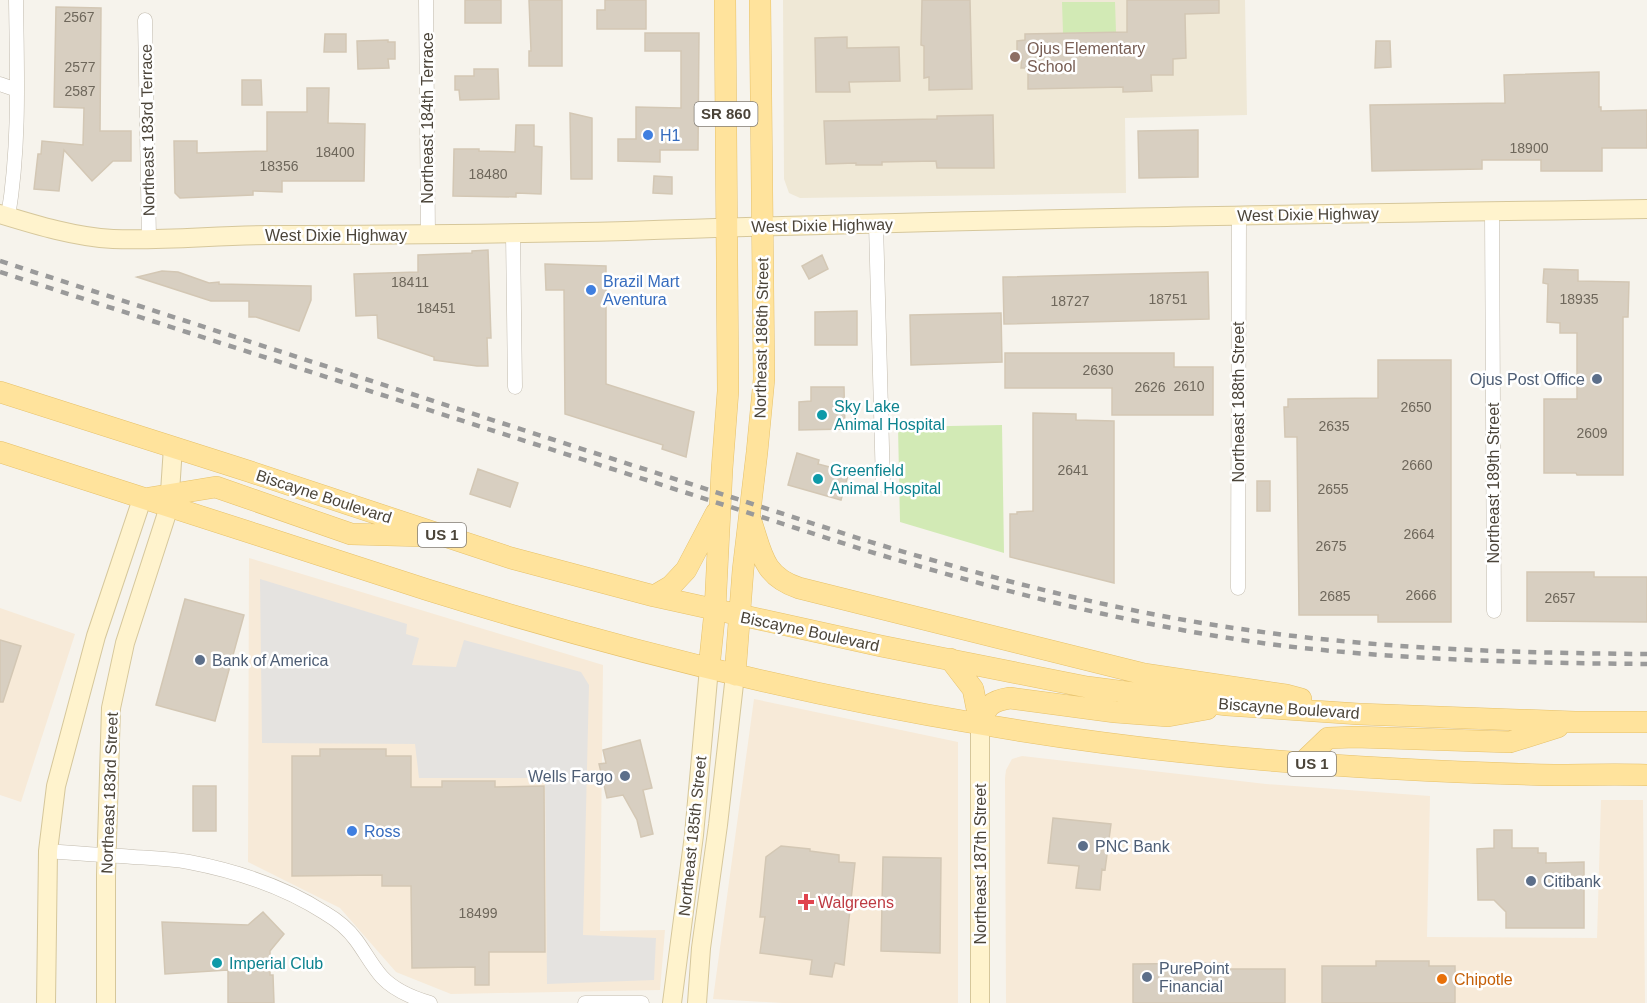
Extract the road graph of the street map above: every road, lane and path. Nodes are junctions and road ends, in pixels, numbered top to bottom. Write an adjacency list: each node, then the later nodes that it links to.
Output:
1 (16, 0): 7 (street)
2 (426, 0): 16 (street, Northeast 184th Terrace)
3 (725, 0): 14 (main road, Northeast 186th Street / SR 860)
4 (760, 0): 13 (main road, Northeast 186th Street / SR 860)
5 (146, 20): 17 (street, Northeast 183rd Terrace)
6 (0, 84): 7 (street)
7 (17, 90): 10 (street)
8 (1647, 209): 9 (street, West Dixie Highway)
9 (1491, 212): 11 (street, West Dixie Highway); 31 (street, Northeast 189th Street)
10 (4, 216): 17 (street, West Dixie Highway)
11 (1239, 216): 12 (street, West Dixie Highway); 28 (street, Northeast 188th Street)
12 (876, 224): 13 (street, West Dixie Highway); 22 (street)
13 (762, 226): 14 (street, West Dixie Highway); 26 (main road, Northeast 186th Street / SR 860)
14 (727, 228): 15 (street, West Dixie Highway); 25 (main road, Northeast 186th Street / SR 860)
15 (513, 234): 16 (street, West Dixie Highway); 18 (street)
16 (428, 236): 17 (street, West Dixie Highway)
17 (149, 239)
18 (515, 387)
19 (0, 392): 20 (main road, Biscayne Boulevard / US 1)
20 (173, 447): 24 (street, Northeast 183rd Street); 27 (main road, Biscayne Boulevard / US 1)
21 (0, 452): 23 (main road, US 1)
22 (883, 485)
23 (142, 498): 24 (main road, US 1); 43 (street)
24 (170, 500): 27 (main road); 34 (main road, US 1); 44 (street, Northeast 183rd Street)
25 (720, 504): 29 (main road); 30 (main road, Northeast 186th Street / SR 860)
26 (749, 514): 32 (main road, Northeast 186th Street / SR 860); 37 (main road)
27 (445, 536): 29 (main road, Biscayne Boulevard / US 1)
28 (1238, 588)
29 (654, 596): 30 (main road, Biscayne Boulevard / US 1)
30 (715, 610): 32 (main road, Biscayne Boulevard / US 1); 34 (main road, Northeast 186th Street / SR 860)
31 (1494, 611)
32 (739, 616): 33 (main road, Biscayne Boulevard / US 1); 35 (main road, Northeast 186th Street / SR 860)
33 (950, 659): 36 (main road, Biscayne Boulevard / US 1); 40 (main road)
34 (709, 668): 35 (main road, US 1); 50 (street, Northeast 185th Street)
35 (735, 675): 40 (main road, US 1); 51 (street, Northeast 185th Street)
36 (1227, 705): 37 (main road, Biscayne Boulevard / US 1); 40 (main road)
37 (1359, 714): 38 (main road, Biscayne Boulevard / US 1)
38 (1575, 722): 39 (main road, Biscayne Boulevard / US 1); 41 (main road)
39 (1647, 722)
40 (980, 724): 41 (main road, US 1); 52 (street, Northeast 187th Street)
41 (1302, 763): 42 (main road, US 1)
42 (1647, 774)
43 (48, 851): 44 (street); 45 (street)
44 (107, 855): 46 (street, Northeast 183rd Street); 47 (street)
45 (46, 1003)
46 (106, 1003)
47 (430, 1003)
48 (585, 1003): 49 (street)
49 (642, 1003)
50 (672, 1003)
51 (697, 1003)
52 (980, 1003)

